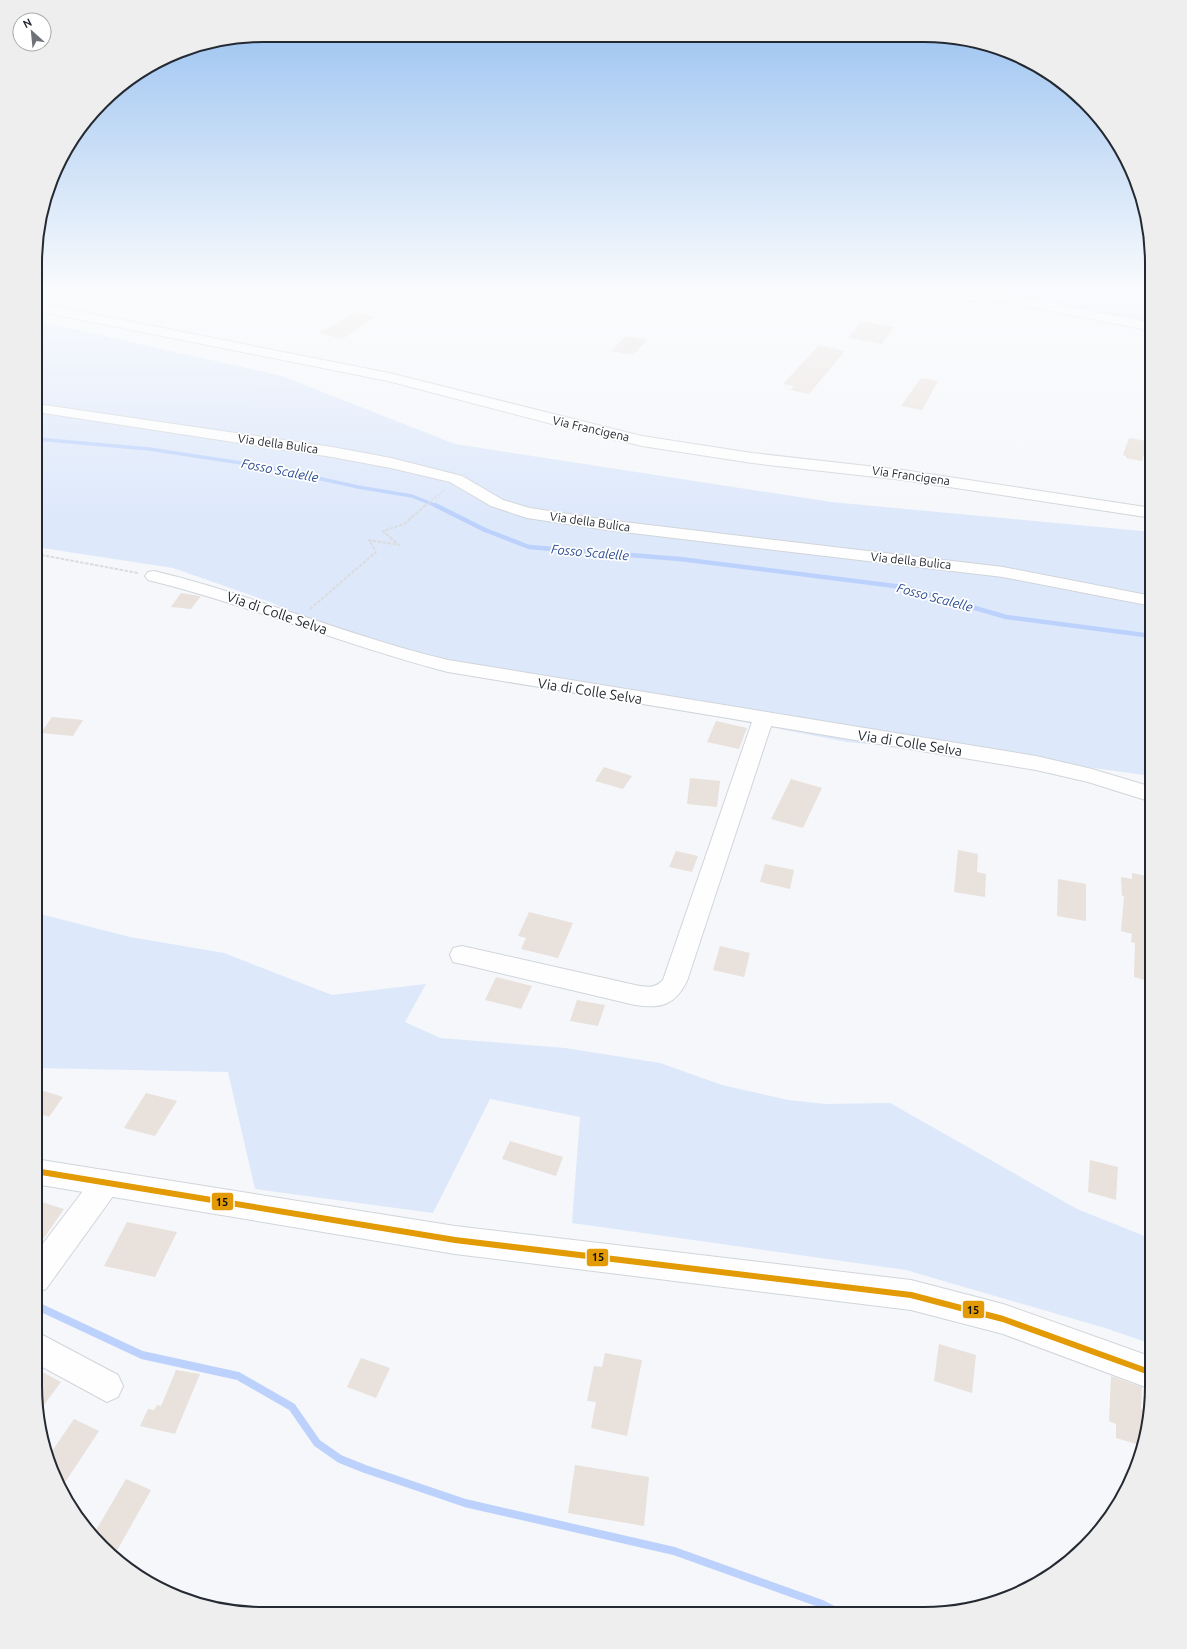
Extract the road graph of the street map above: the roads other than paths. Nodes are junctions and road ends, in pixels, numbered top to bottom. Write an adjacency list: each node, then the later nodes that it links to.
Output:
1 (336, 366): 3 (street, Via Francigena)
2 (42, 409): 5 (street, Via della Bulica)
3 (1145, 512)
4 (154, 576): 6 (street, Via di Colle Selva)
5 (1145, 600)
6 (764, 719): 7 (street, Via di Colle Selva); 8 (street)
7 (1145, 793)
8 (462, 955)
9 (42, 1172): 10 (street)
10 (106, 1183): 11 (street); 13 (street)
11 (42, 1270)
12 (42, 1350): 14 (street)
13 (1145, 1369)
14 (107, 1386)

